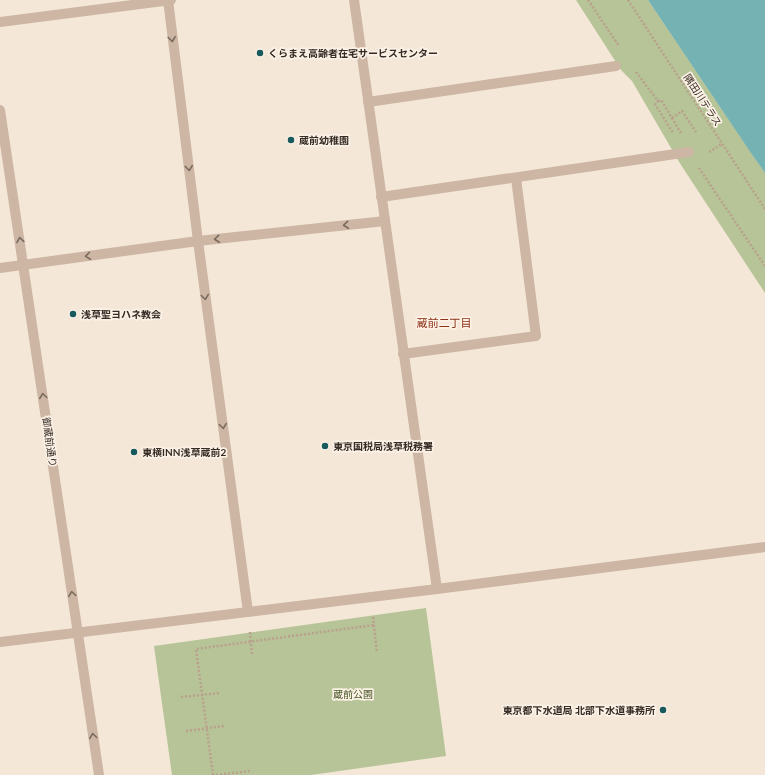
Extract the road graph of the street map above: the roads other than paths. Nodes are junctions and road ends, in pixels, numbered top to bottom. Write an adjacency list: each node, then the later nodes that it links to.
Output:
1 (168, 0): 2 (street); 4 (street); 12 (street, one-way to 12)
2 (171, 0)
3 (354, 0): 6 (street)
4 (0, 22)
5 (616, 66): 6 (street)
6 (368, 102): 10 (street)
7 (0, 110): 13 (street, 御蔵前通り, one-way to 7)
8 (689, 152): 9 (street)
9 (516, 178): 10 (street); 15 (street)
10 (381, 197): 11 (street)
11 (385, 221): 12 (street, one-way to 12); 15 (street)
12 (198, 241): 13 (street, one-way to 13); 18 (street, one-way to 18)
13 (24, 266): 14 (street); 19 (street, 御蔵前通り, one-way to 13)
14 (0, 268)
15 (403, 354): 17 (street)
16 (765, 548): 17 (street)
17 (437, 589): 18 (street)
18 (248, 612): 19 (street)
19 (78, 632): 20 (street); 21 (street, 御蔵前通り, one-way to 19)
20 (0, 642)
21 (99, 775)

